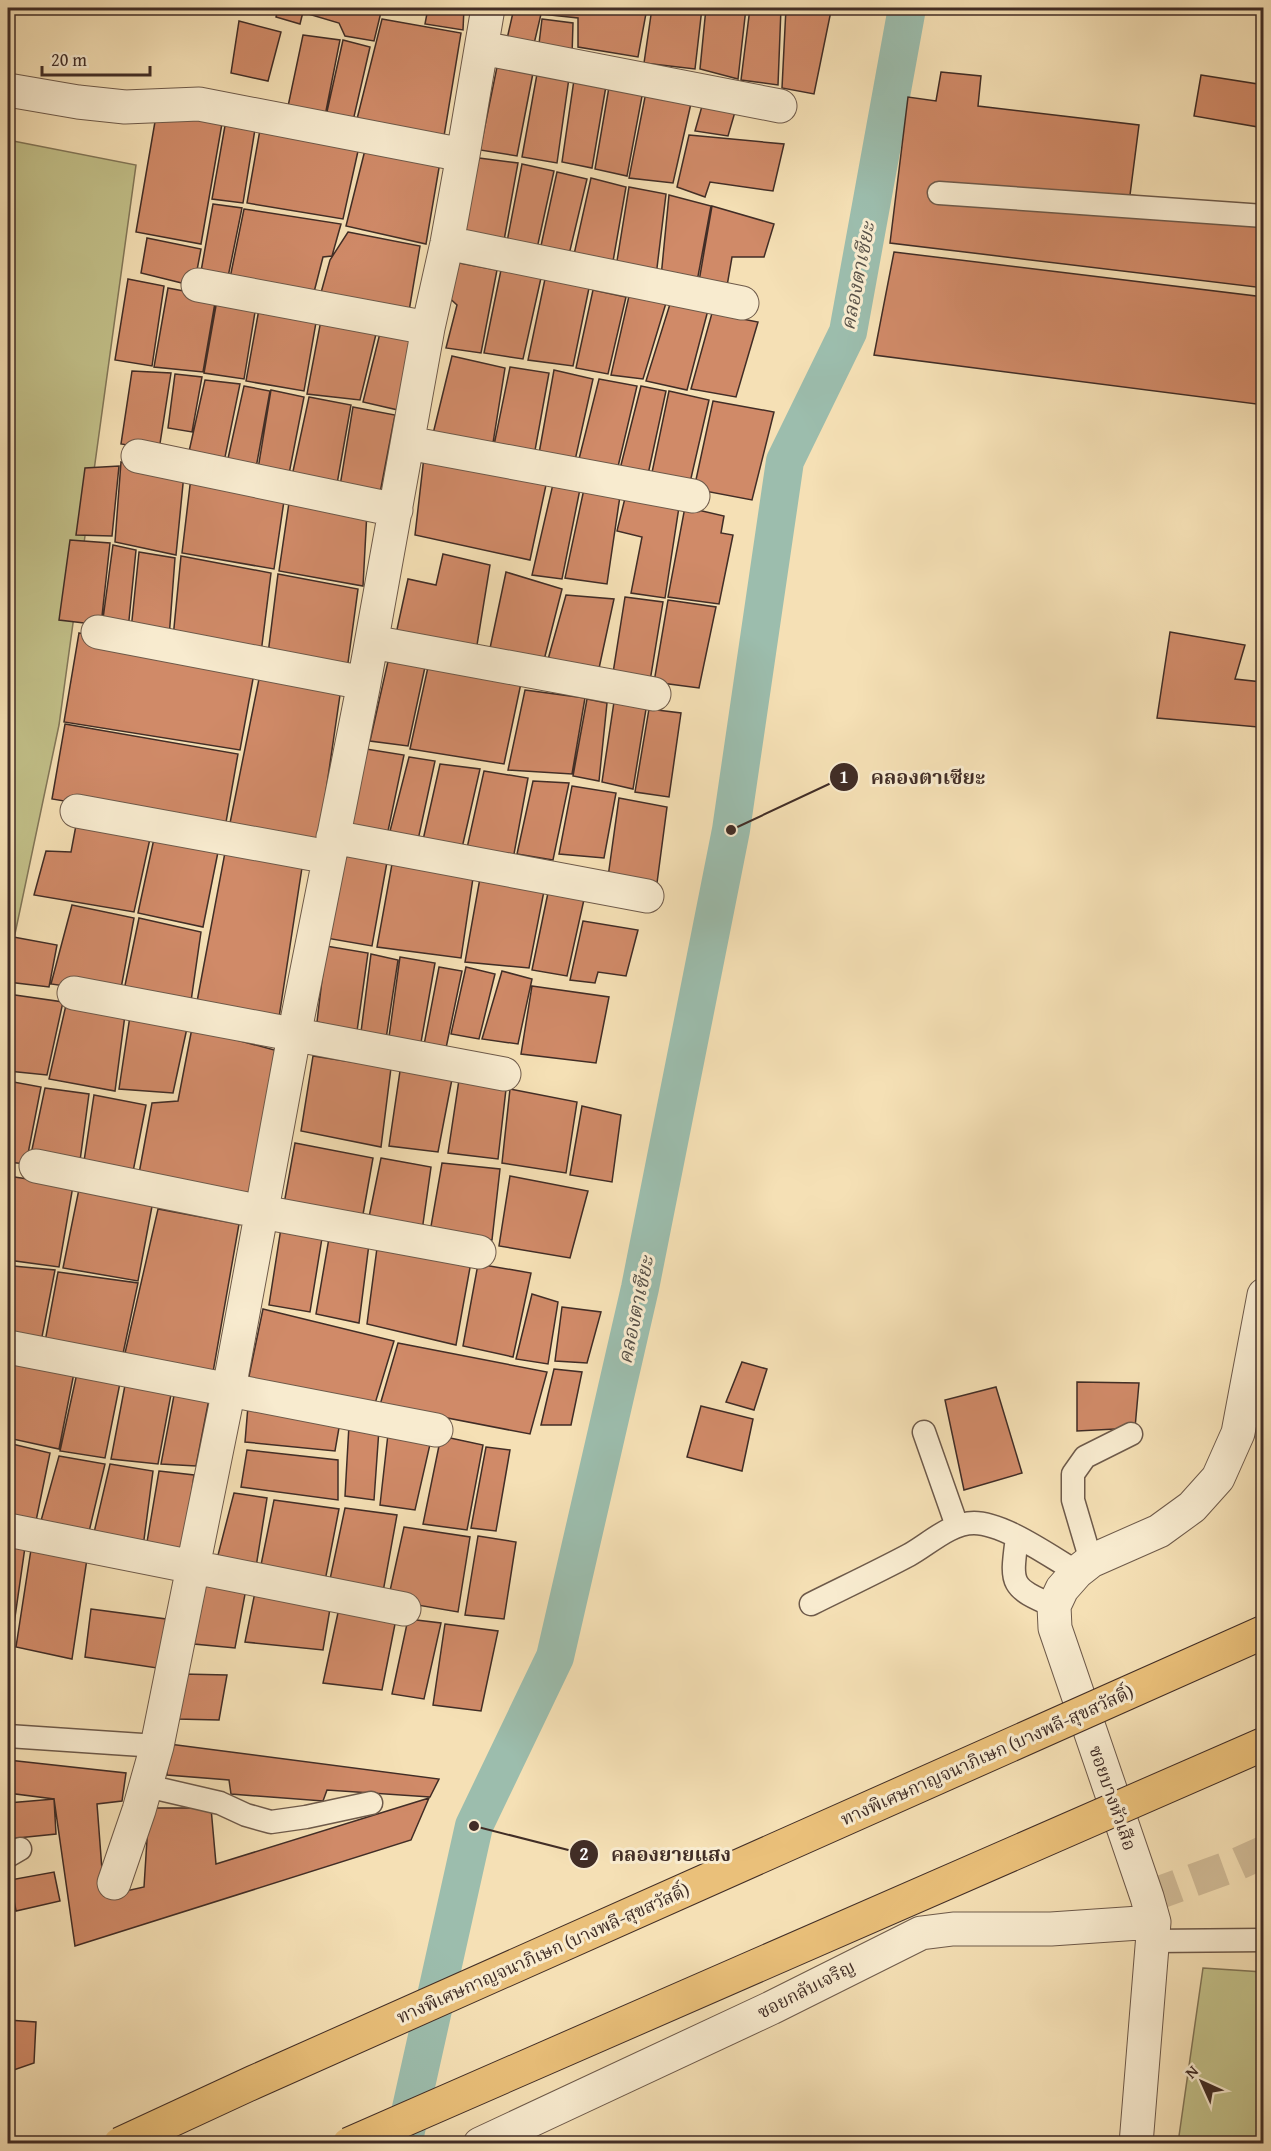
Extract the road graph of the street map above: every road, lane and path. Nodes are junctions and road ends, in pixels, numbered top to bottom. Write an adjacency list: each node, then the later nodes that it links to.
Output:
1 (488, 8): 2 (street)
2 (482, 48): 4 (street); 5 (street)
3 (8, 90): 5 (street)
4 (780, 106)
5 (463, 155): 8 (street)
6 (939, 193): 7 (lane)
7 (1263, 216)
8 (447, 243): 10 (street); 11 (street)
9 (198, 285): 11 (street)
10 (742, 303)
11 (428, 328): 12 (street)
12 (408, 443): 14 (street); 15 (street)
13 (138, 456): 15 (street)
14 (693, 496)
15 (396, 510): 17 (street)
16 (98, 632): 18 (street)
17 (372, 642): 18 (street); 19 (street)
18 (364, 683): 21 (street)
19 (654, 694)
20 (77, 811): 21 (street)
21 (331, 847): 22 (street); 24 (street)
22 (647, 896)
23 (74, 993): 24 (street)
24 (294, 1036): 25 (street); 27 (street)
25 (504, 1074)
26 (36, 1166): 27 (street)
27 (262, 1212): 28 (street); 31 (street)
28 (479, 1252)
29 (1262, 1306): 38 (street)
30 (8, 1347): 31 (street)
31 (229, 1389): 32 (street); 39 (street)
32 (436, 1430)
33 (924, 1432): 35 (lane)
34 (1131, 1434): 38 (lane)
35 (957, 1526): 37 (lane); 40 (lane)
36 (8, 1530): 39 (street)
37 (1017, 1537): 38 (lane); 41 (lane)
38 (1084, 1566): 41 (street)
39 (193, 1568): 42 (street); 46 (street)
40 (811, 1604)
41 (1054, 1606): 50 (street, ซอยบางหัวเสือ)
42 (404, 1609)
43 (1263, 1632): 52 (highway, ทางพิเศษกาญจนาภิเษก (บางพลี-สุขสวัสดิ์), bridge)
44 (8, 1736): 46 (lane)
45 (1263, 1744): 53 (highway, bridge)
46 (157, 1746): 47 (street)
47 (147, 1786): 48 (lane); 49 (street)
48 (371, 1803)
49 (114, 1883)
50 (1153, 1932): 51 (lane); 54 (street, ซอยกลับเจริญ); 55 (street, ซอยบางหัวเสือ)
51 (1263, 1940)
52 (120, 2144)
53 (349, 2144)
54 (480, 2144)
55 (1136, 2144)

